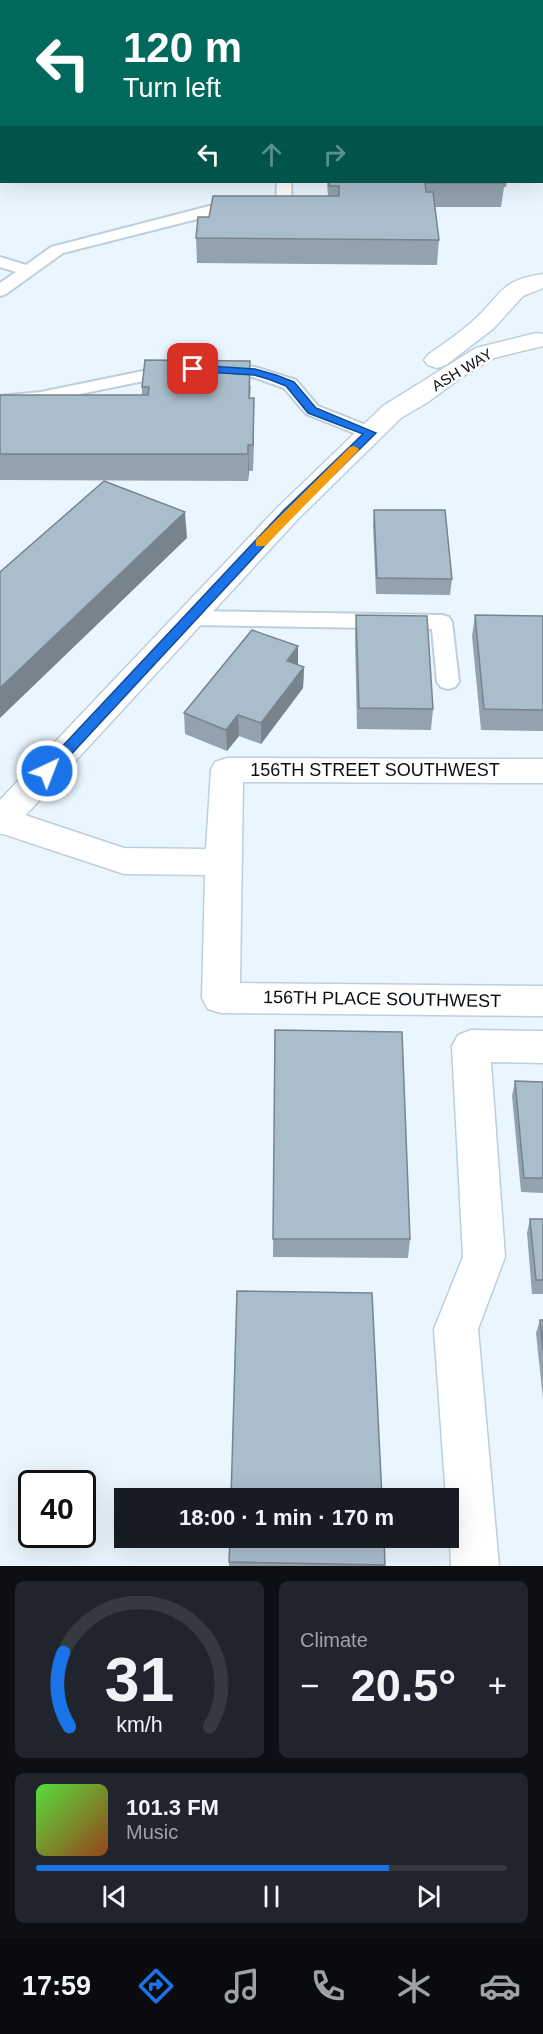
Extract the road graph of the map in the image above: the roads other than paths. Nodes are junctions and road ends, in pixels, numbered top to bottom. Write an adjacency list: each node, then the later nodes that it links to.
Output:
1 (284, 183): 3 (lane)
2 (0, 262): 3 (lane)
3 (27, 270): 5 (lane)
4 (540, 280): 6 (main road, ASH WAY)
5 (0, 291)
6 (502, 303): 7 (main road); 9 (main road, ASH WAY)
7 (540, 341): 9 (main road, ASH WAY)
8 (0, 401): 10 (lane)
9 (392, 412): 10 (main road, ASH WAY)
10 (370, 433): 11 (main road, ASH WAY)
11 (192, 618): 12 (lane); 14 (main road, ASH WAY)
12 (448, 682)
13 (543, 771): 15 (main road, 156TH STREET SOUTHWEST)
14 (0, 820): 15 (main road)
15 (223, 862): 16 (main road, 156TH PLACE SOUTHWEST)
16 (543, 1001)
17 (543, 1047): 18 (main road)
18 (475, 1566)

